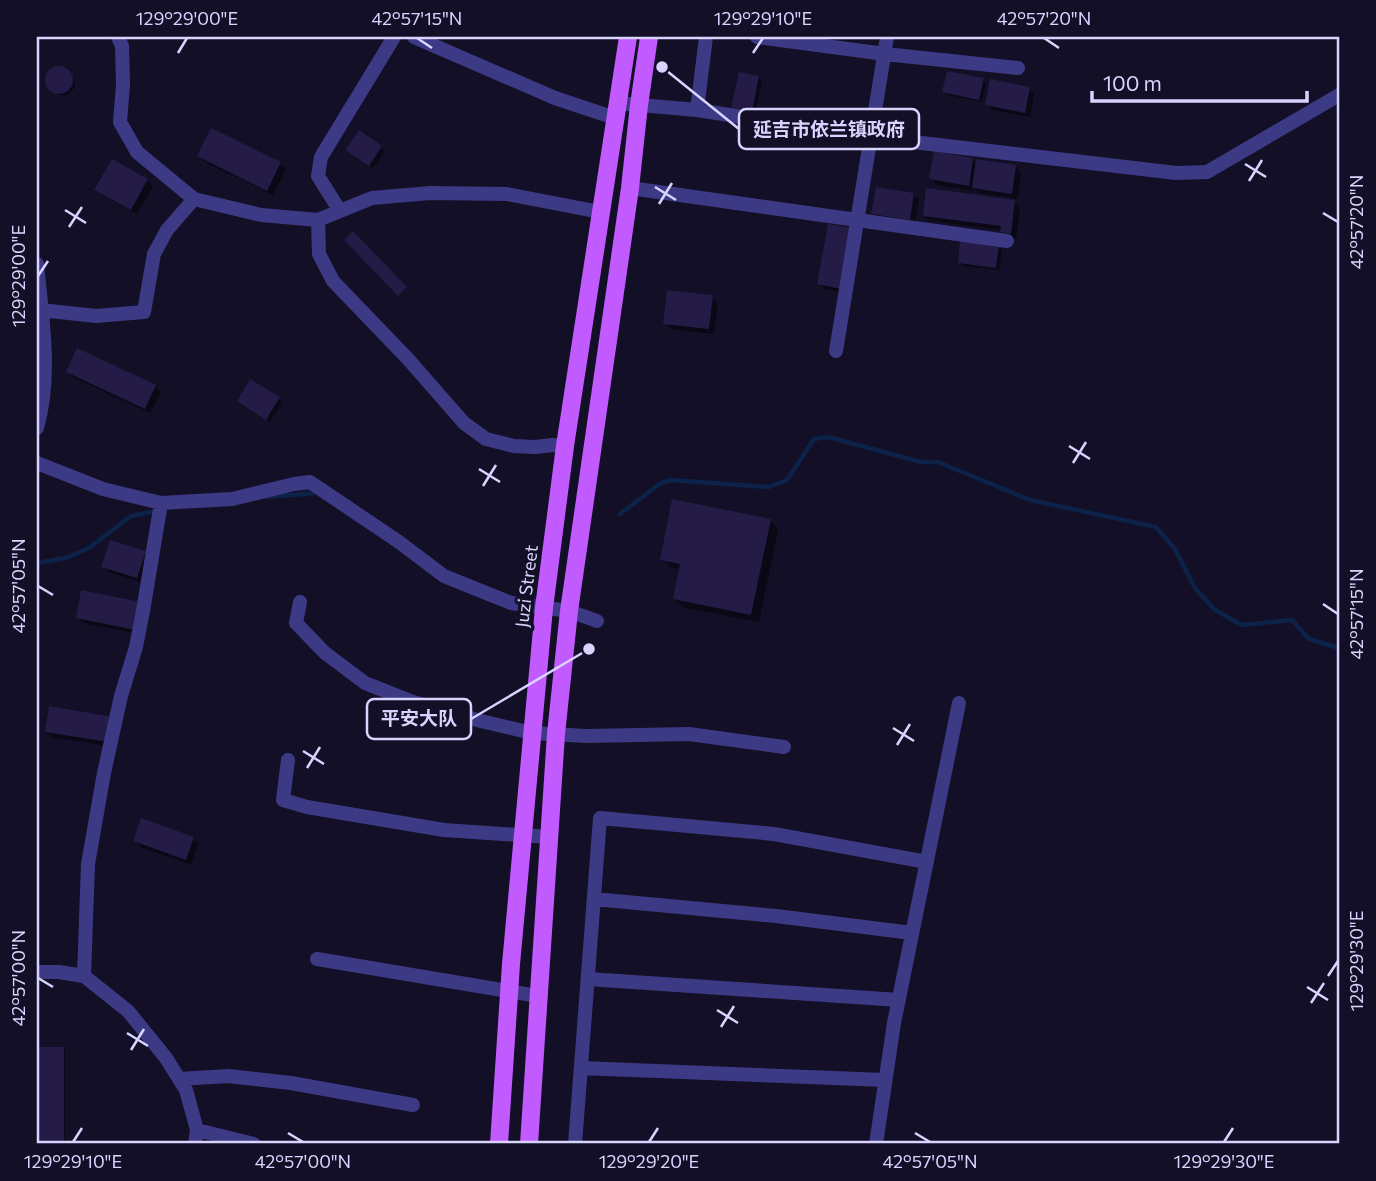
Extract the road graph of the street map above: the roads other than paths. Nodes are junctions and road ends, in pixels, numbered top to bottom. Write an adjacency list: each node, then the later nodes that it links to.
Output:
1 (118, 37): 17 (street)
2 (394, 37): 18 (street)
3 (415, 37): 13 (street)
4 (628, 37): 13 (main road, Juzi Street)
5 (649, 37): 12 (main road)
6 (706, 37): 14 (street)
7 (757, 37): 9 (street)
8 (887, 37): 9 (street)
9 (885, 54): 10 (street); 15 (street)
10 (1018, 68)
11 (1339, 95): 15 (street)
12 (639, 105): 13 (street); 14 (street); 16 (main road)
13 (616, 110): 19 (main road, Juzi Street)
14 (697, 110): 15 (street)
15 (871, 137): 21 (street)
16 (630, 188): 21 (street); 32 (main road)
17 (194, 199): 20 (street); 24 (street)
18 (340, 211): 19 (street); 20 (street)
19 (600, 212): 27 (main road, Juzi Street)
20 (318, 220): 27 (street)
21 (858, 220): 22 (street); 25 (street)
22 (1007, 241)
23 (37, 264): 24 (street)
24 (41, 310): 26 (street)
25 (836, 351)
26 (37, 428)
27 (565, 446): 31 (main road, Juzi Street)
28 (37, 463): 29 (street)
29 (160, 509): 31 (street); 46 (street)
30 (300, 602): 35 (street)
31 (544, 608): 32 (street); 35 (main road, Juzi Street)
32 (569, 611): 33 (street); 36 (main road)
33 (597, 621)
34 (959, 703): 41 (street)
35 (533, 733): 36 (street); 39 (main road, Juzi Street)
36 (556, 734): 37 (street); 40 (main road)
37 (784, 747)
38 (288, 760): 39 (street)
39 (523, 836): 40 (street); 48 (main road, Juzi Street)
40 (549, 838): 49 (main road)
41 (927, 862): 42 (street); 43 (street)
42 (594, 899): 43 (street); 47 (street)
43 (912, 933): 50 (street)
44 (317, 959): 48 (street)
45 (37, 972): 46 (street)
46 (84, 976): 52 (street)
47 (588, 979): 50 (street); 51 (street)
48 (509, 991): 49 (street); 57 (main road, Juzi Street)
49 (538, 996): 58 (main road)
50 (899, 1000): 53 (street)
51 (581, 1068): 53 (street); 59 (street)
52 (179, 1079): 54 (street); 55 (street)
53 (885, 1080): 60 (street)
54 (413, 1105)
55 (196, 1137): 56 (street)
56 (254, 1144)
57 (499, 1144)
58 (528, 1144)
59 (575, 1144)
60 (876, 1144)

